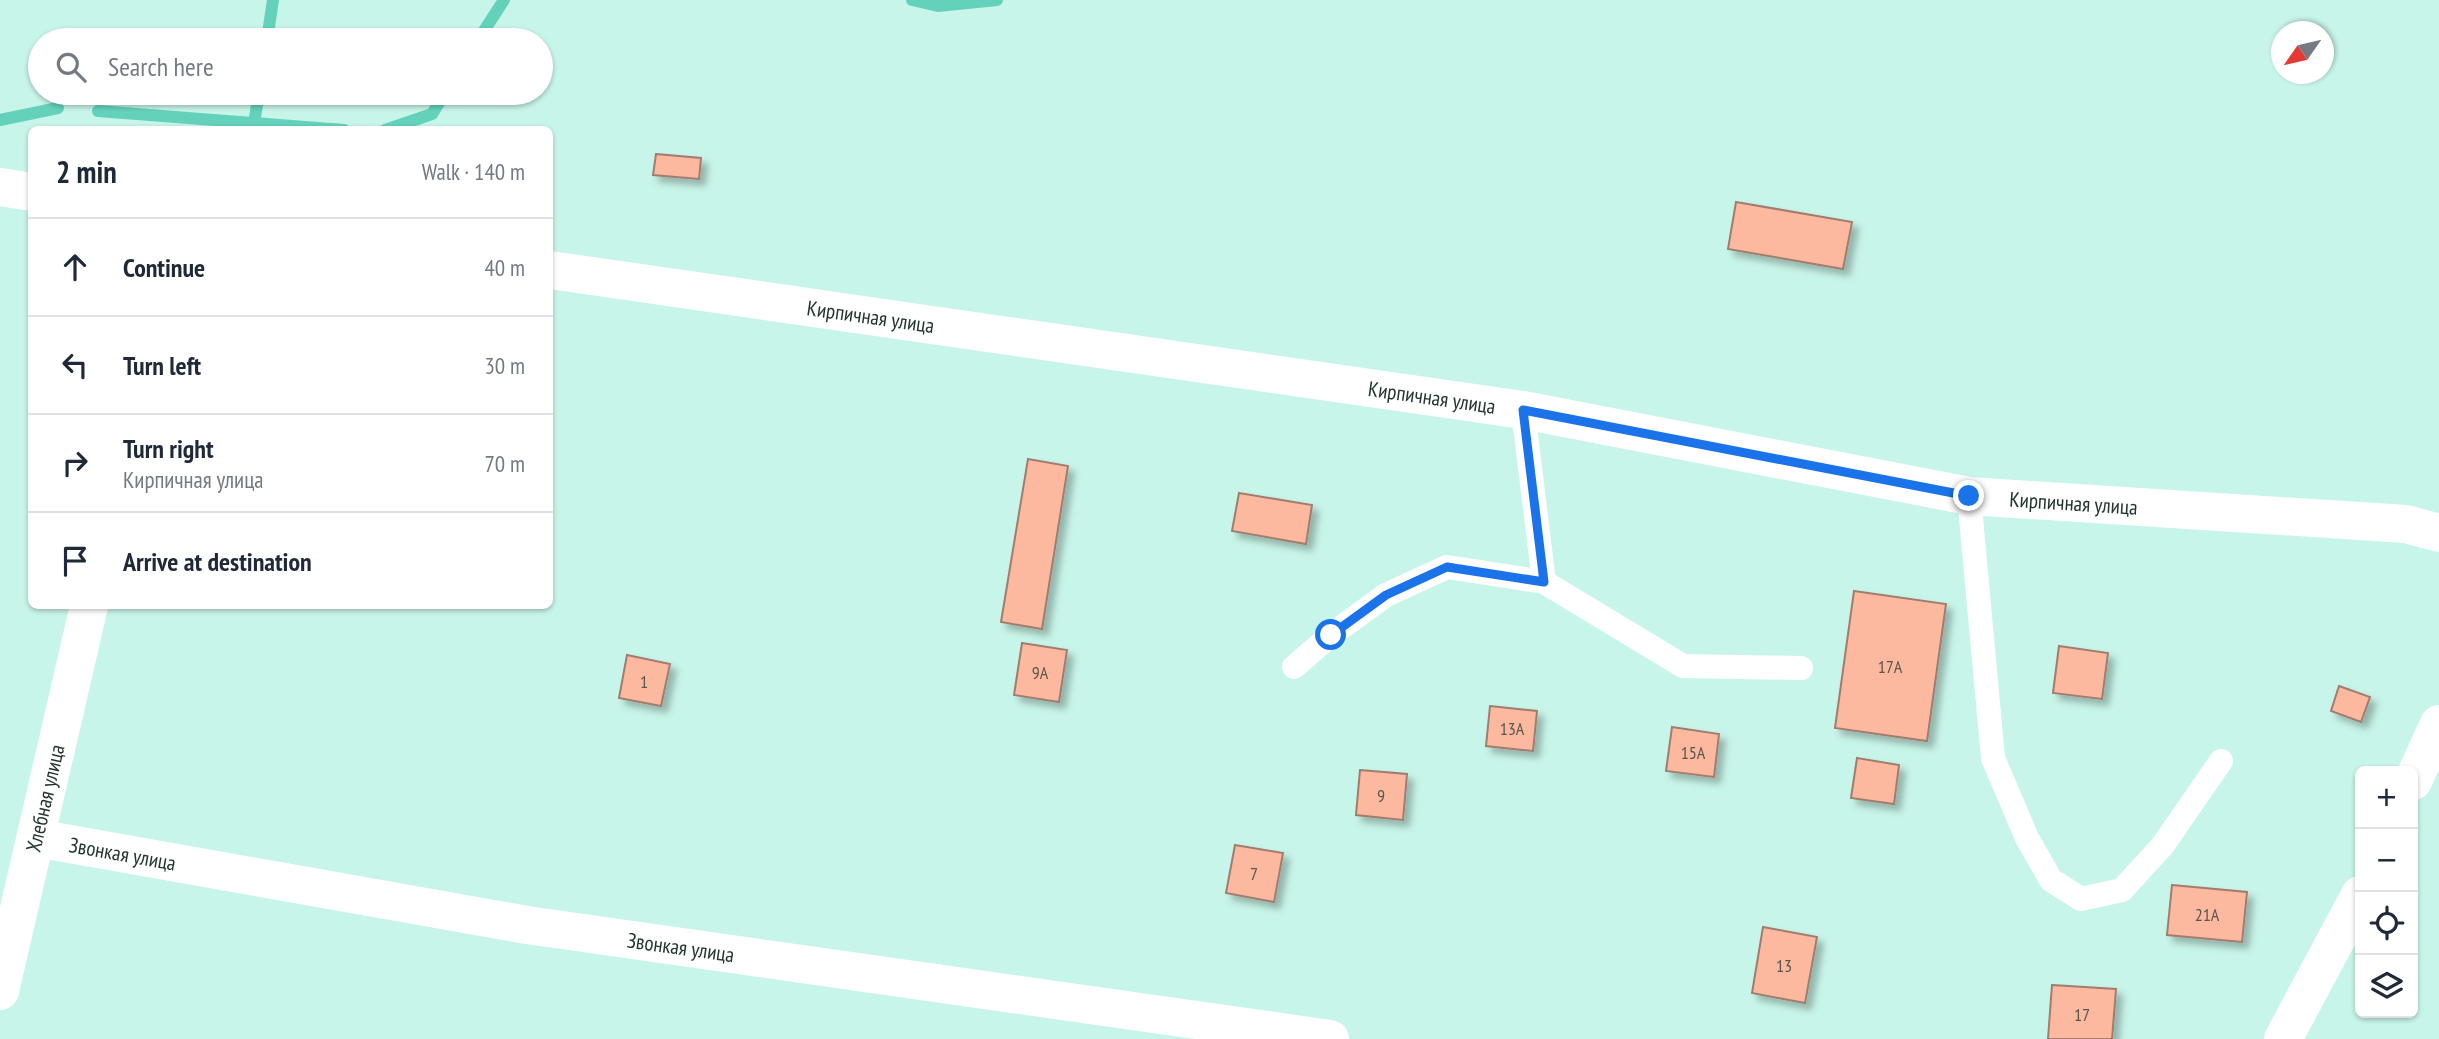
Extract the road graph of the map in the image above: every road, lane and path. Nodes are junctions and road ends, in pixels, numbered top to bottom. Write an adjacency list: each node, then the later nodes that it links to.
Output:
1 (0, 187): 2 (street)
2 (28, 191)
3 (553, 270): 4 (street, Кирпичная улица)
4 (1523, 410): 5 (street, Кирпичная улица); 7 (lane)
5 (1969, 496): 6 (street, Кирпичная улица); 12 (lane)
6 (2439, 533)
7 (1544, 582): 9 (lane); 10 (lane)
8 (88, 609): 14 (street, Хлебная улица)
9 (1294, 667)
10 (1801, 668)
11 (2439, 724): 13 (street)
12 (2221, 761)
13 (2418, 770)
14 (36, 838): 16 (street, Хлебная улица); 17 (street, Звонкая улица)
15 (2355, 904): 18 (street)
16 (0, 991)
17 (1330, 1039)
18 (2283, 1039)

